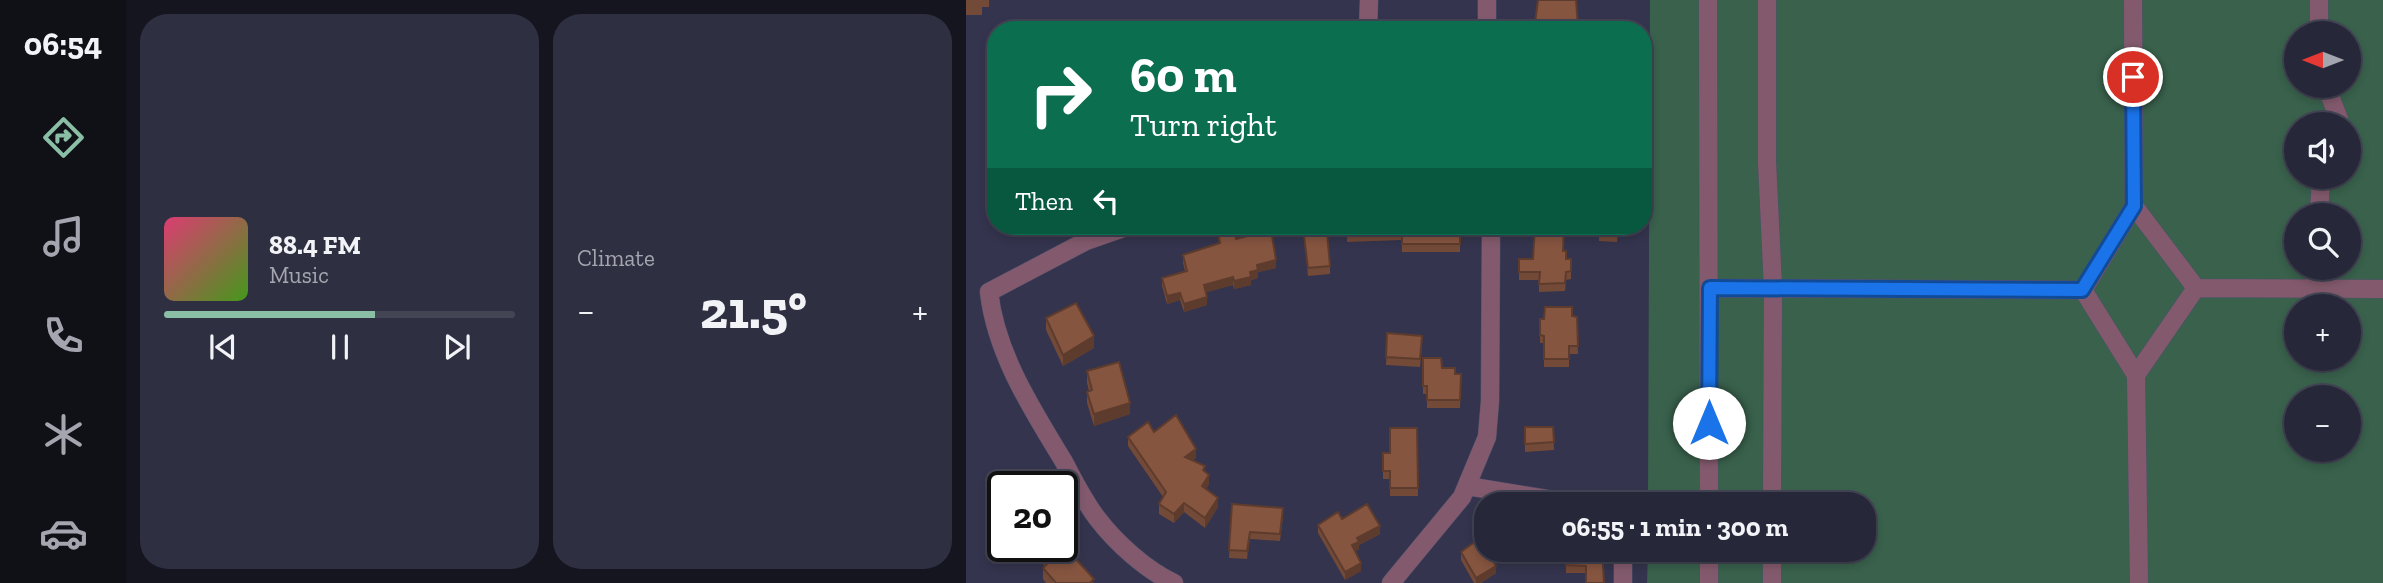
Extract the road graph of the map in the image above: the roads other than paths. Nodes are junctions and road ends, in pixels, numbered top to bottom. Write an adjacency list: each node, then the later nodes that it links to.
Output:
1 (1369, 0): 7 (street)
2 (1487, 0): 8 (street)
3 (1707, 0): 14 (street)
4 (1767, 0): 15 (street)
5 (2133, 0): 10 (street)
6 (2319, 0): 9 (street)
7 (1368, 21)
8 (1486, 21)
9 (2319, 21)
10 (2134, 206): 16 (street); 19 (street)
11 (1103, 235): 28 (street)
12 (1491, 235): 21 (street)
13 (2315, 280): 17 (street)
14 (1710, 288): 15 (street); 23 (street)
15 (1773, 288): 19 (street); 24 (street)
16 (2196, 288): 17 (street); 20 (street)
17 (2315, 288): 18 (street)
18 (2383, 289)
19 (2082, 290): 20 (street)
20 (2136, 375): 33 (street)
21 (1467, 486): 22 (street); 29 (street)
22 (1504, 492)
23 (1709, 492)
24 (1772, 492)
25 (1623, 562): 30 (street)
26 (1709, 562): 31 (street)
27 (1772, 562): 32 (street)
28 (1174, 583)
29 (1391, 583)
30 (1623, 583)
31 (1709, 583)
32 (1772, 583)
33 (2138, 583)

